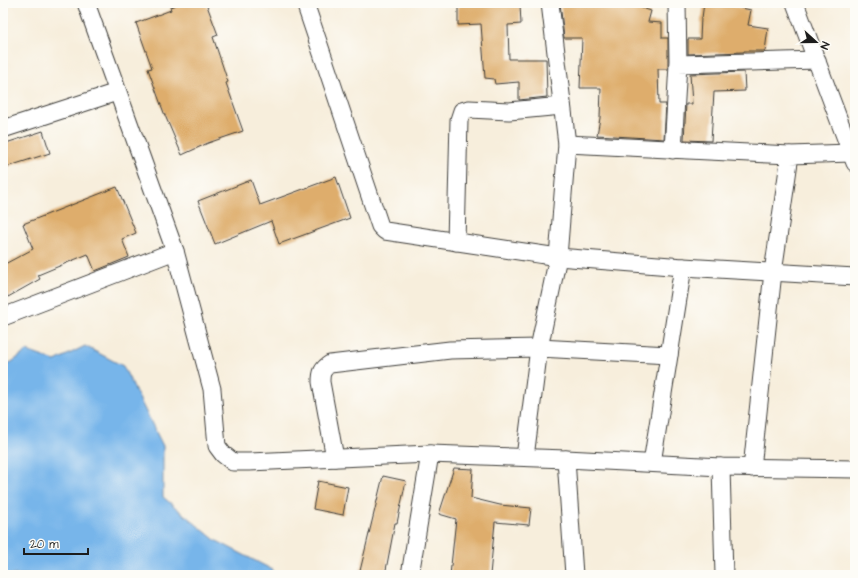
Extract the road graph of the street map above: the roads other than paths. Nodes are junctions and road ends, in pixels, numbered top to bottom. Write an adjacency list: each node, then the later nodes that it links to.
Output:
1 (86, 3): 8 (street)
2 (305, 3): 15 (street)
3 (550, 3): 9 (street)
4 (677, 3): 7 (street)
5 (795, 3): 6 (street)
6 (816, 60): 7 (street); 14 (street)
7 (678, 64): 12 (street)
8 (117, 92): 10 (street); 16 (street)
9 (562, 106): 11 (street); 15 (street)
10 (3, 129)
11 (567, 144): 12 (street); 17 (street)
12 (673, 150): 13 (street)
13 (790, 155): 14 (street); 19 (street)
14 (853, 158)
15 (456, 242): 17 (street)
16 (176, 251): 21 (street); 26 (street)
17 (558, 257): 18 (street); 22 (street)
18 (683, 268): 19 (street); 23 (street)
19 (773, 272): 20 (street); 30 (street)
20 (855, 277)
21 (3, 317)
22 (539, 348): 23 (street); 25 (street); 26 (street)
23 (669, 355): 28 (street)
24 (430, 454): 25 (street); 26 (street); 32 (street)
25 (525, 457): 27 (street)
26 (335, 458)
27 (566, 459): 28 (street); 33 (street)
28 (652, 463): 29 (street)
29 (721, 467): 30 (street); 34 (street)
30 (752, 468): 31 (street)
31 (855, 469)
32 (410, 575)
33 (574, 575)
34 (724, 575)

